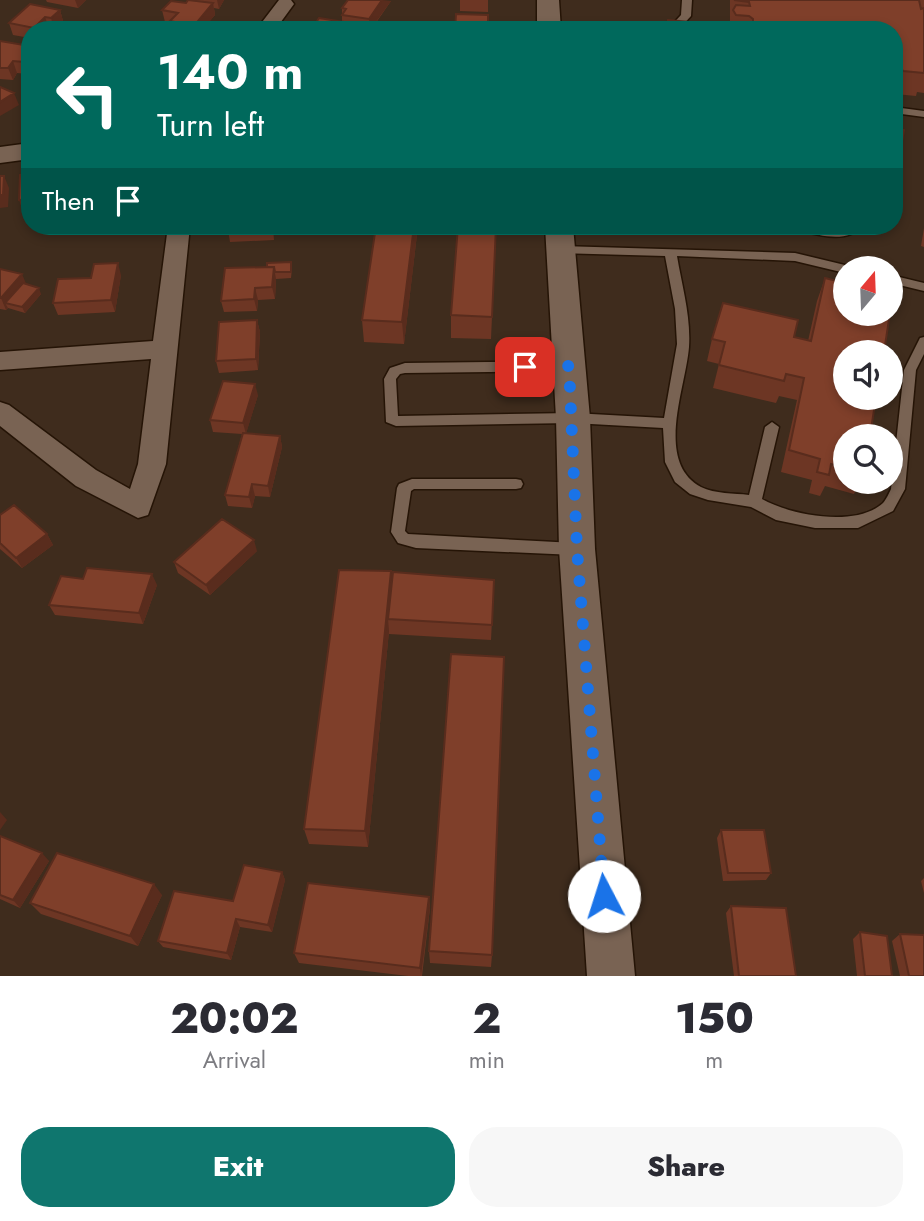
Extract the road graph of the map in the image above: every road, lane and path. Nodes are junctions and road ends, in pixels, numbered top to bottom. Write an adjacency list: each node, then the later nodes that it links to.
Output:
1 (548, 0): 5 (street)
2 (687, 0): 6 (lane)
3 (285, 4): 4 (street)
4 (272, 21)
5 (549, 21)
6 (681, 21)
7 (903, 111): 8 (lane)
8 (924, 114)
9 (21, 152): 10 (street)
10 (0, 155)
11 (178, 235): 18 (street)
12 (560, 238): 13 (lane); 20 (street)
13 (670, 252): 14 (lane); 23 (lane)
14 (833, 265)
15 (903, 282): 16 (lane)
16 (924, 287)
17 (924, 341): 26 (lane)
18 (164, 349): 19 (street); 21 (street)
19 (0, 361)
20 (569, 366): 22 (street); 22 (lane)
21 (0, 412)
22 (573, 418): 23 (lane); 27 (street)
23 (668, 423): 26 (lane)
24 (772, 427): 26 (lane)
25 (516, 484): 27 (lane)
26 (754, 502)
27 (577, 549): 28 (street)
28 (611, 976)

